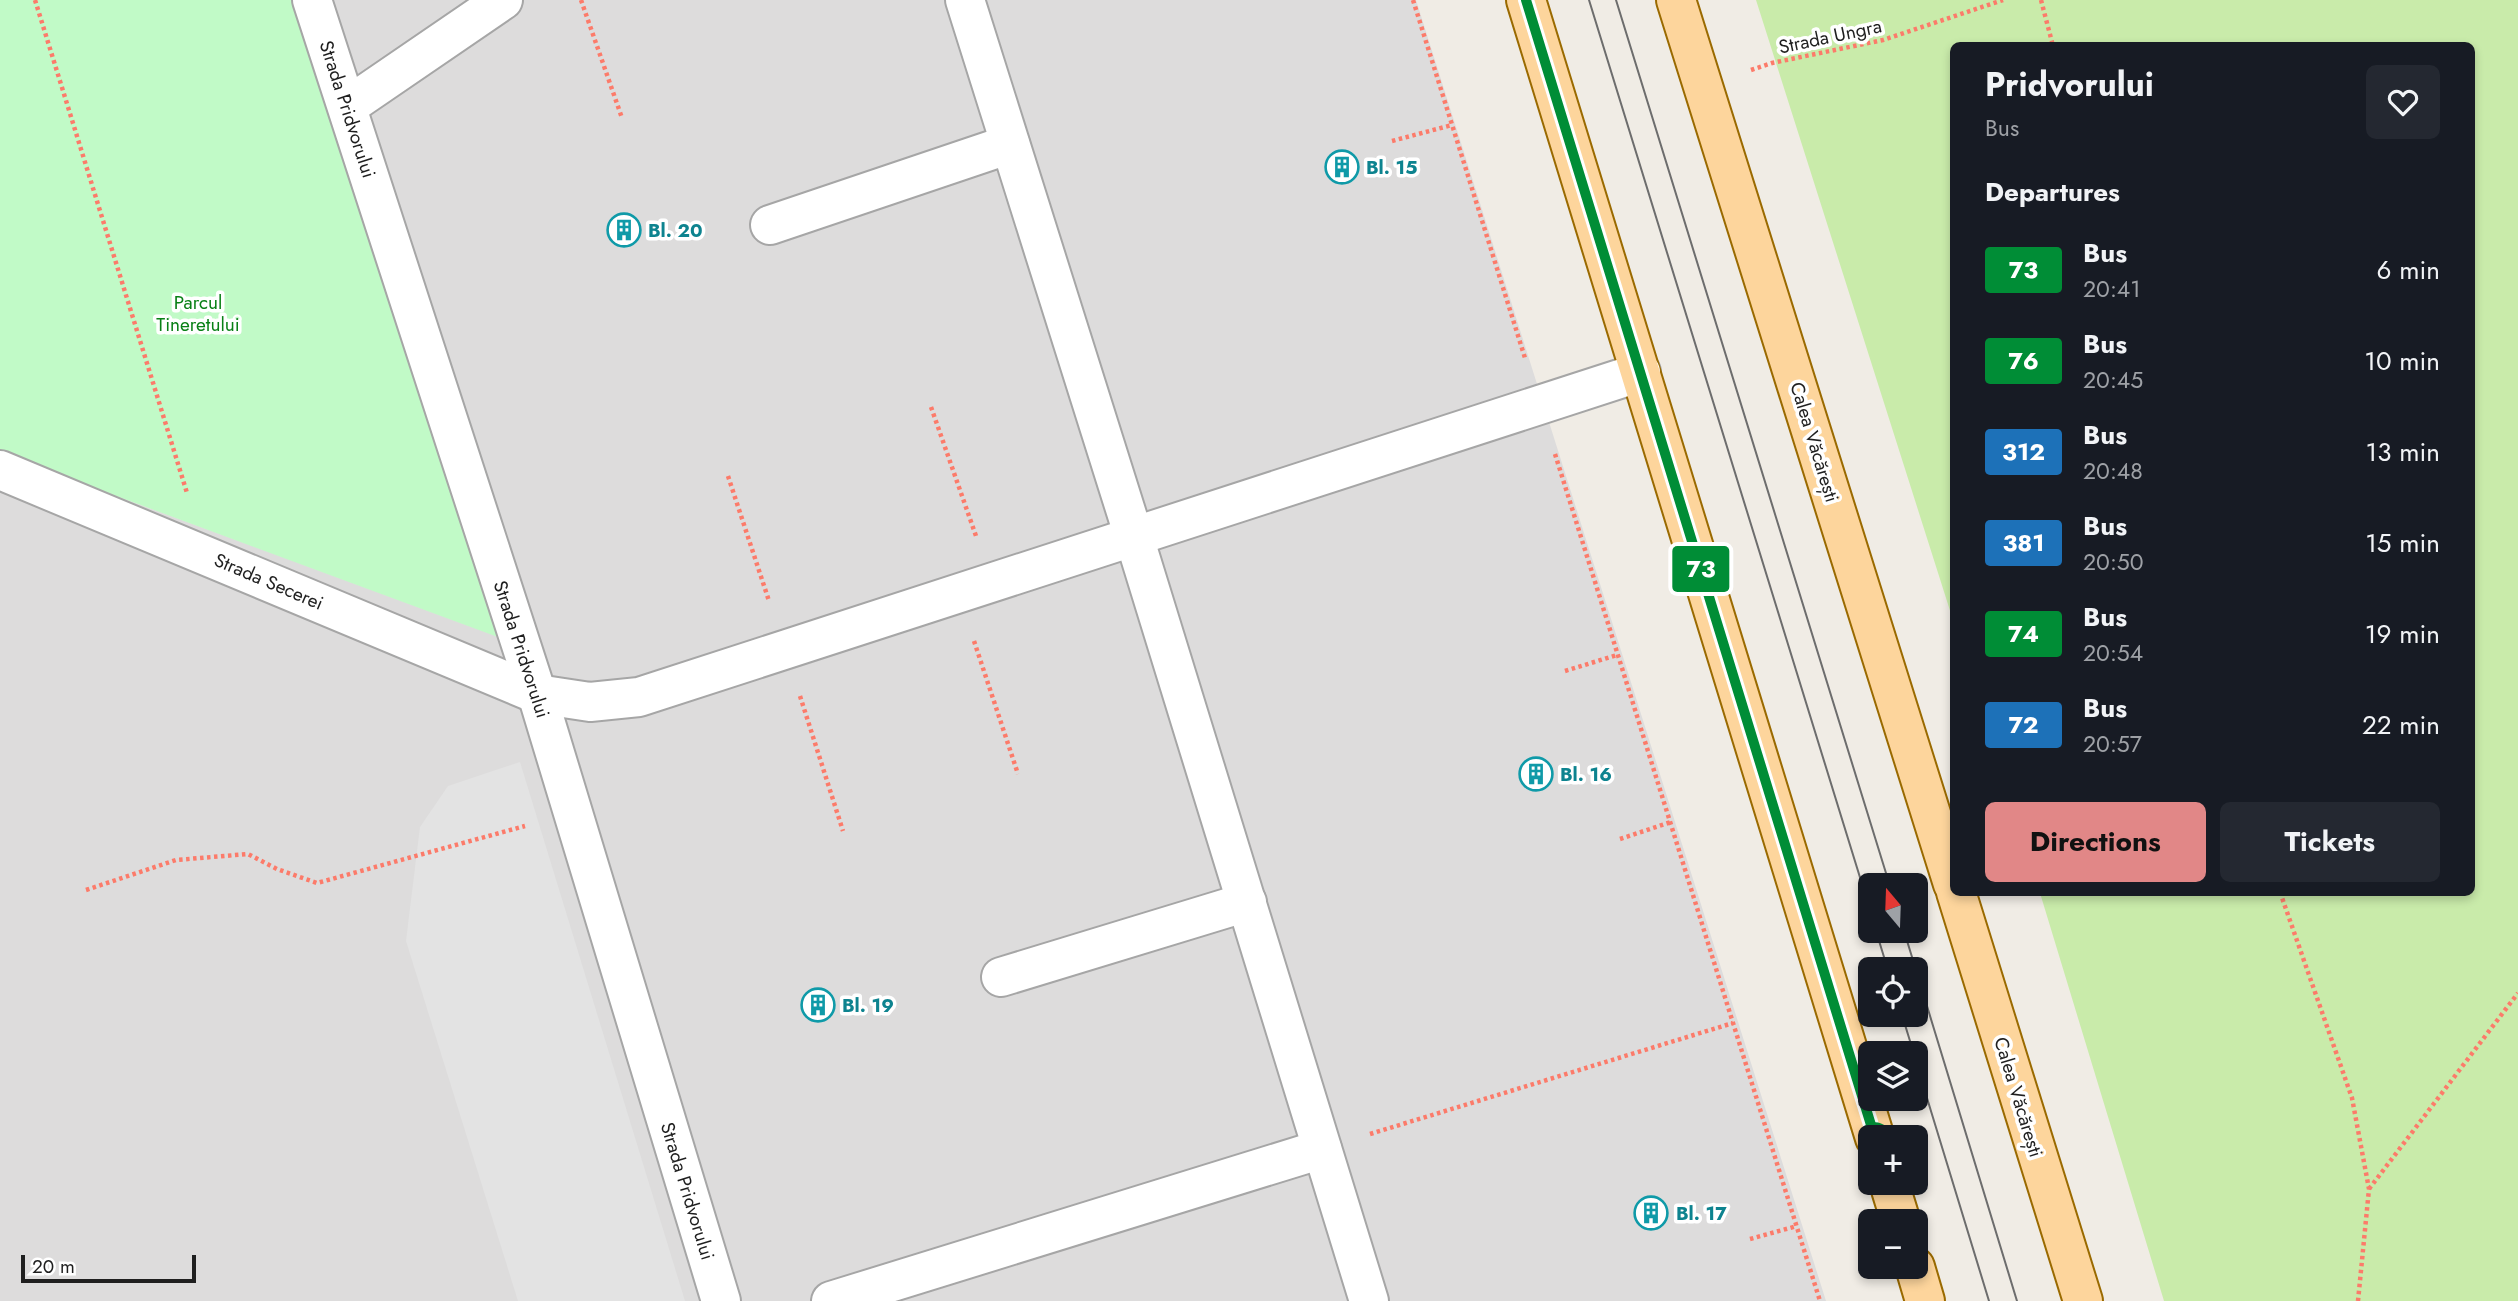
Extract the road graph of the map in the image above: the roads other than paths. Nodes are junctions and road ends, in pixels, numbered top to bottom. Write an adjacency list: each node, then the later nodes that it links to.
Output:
1 (312, 0): 6 (street, Strada Pridvorului)
2 (503, 0): 6 (street)
3 (965, 0): 7 (street)
4 (1526, 0): 9 (main road)
5 (1676, 0): 13 (main road, Calea Văcărești)
6 (348, 106): 12 (street, Strada Pridvorului)
7 (1010, 144): 8 (street); 11 (street)
8 (770, 225)
9 (1641, 372): 11 (street, Strada Secerei); 17 (main road)
10 (0, 470): 12 (street, Strada Secerei)
11 (1134, 537): 12 (street, Strada Secerei); 15 (street)
12 (537, 694): 20 (street, Strada Pridvorului)
13 (1950, 874)
14 (1957, 896): 24 (main road, Calea Văcărești)
15 (1247, 902): 16 (street); 18 (street)
16 (1001, 977)
17 (1871, 1125)
18 (1322, 1149): 21 (street); 22 (street)
19 (1919, 1279): 23 (main road)
20 (721, 1301)
21 (831, 1301)
22 (1369, 1301)
23 (1926, 1301)
24 (2083, 1301)

